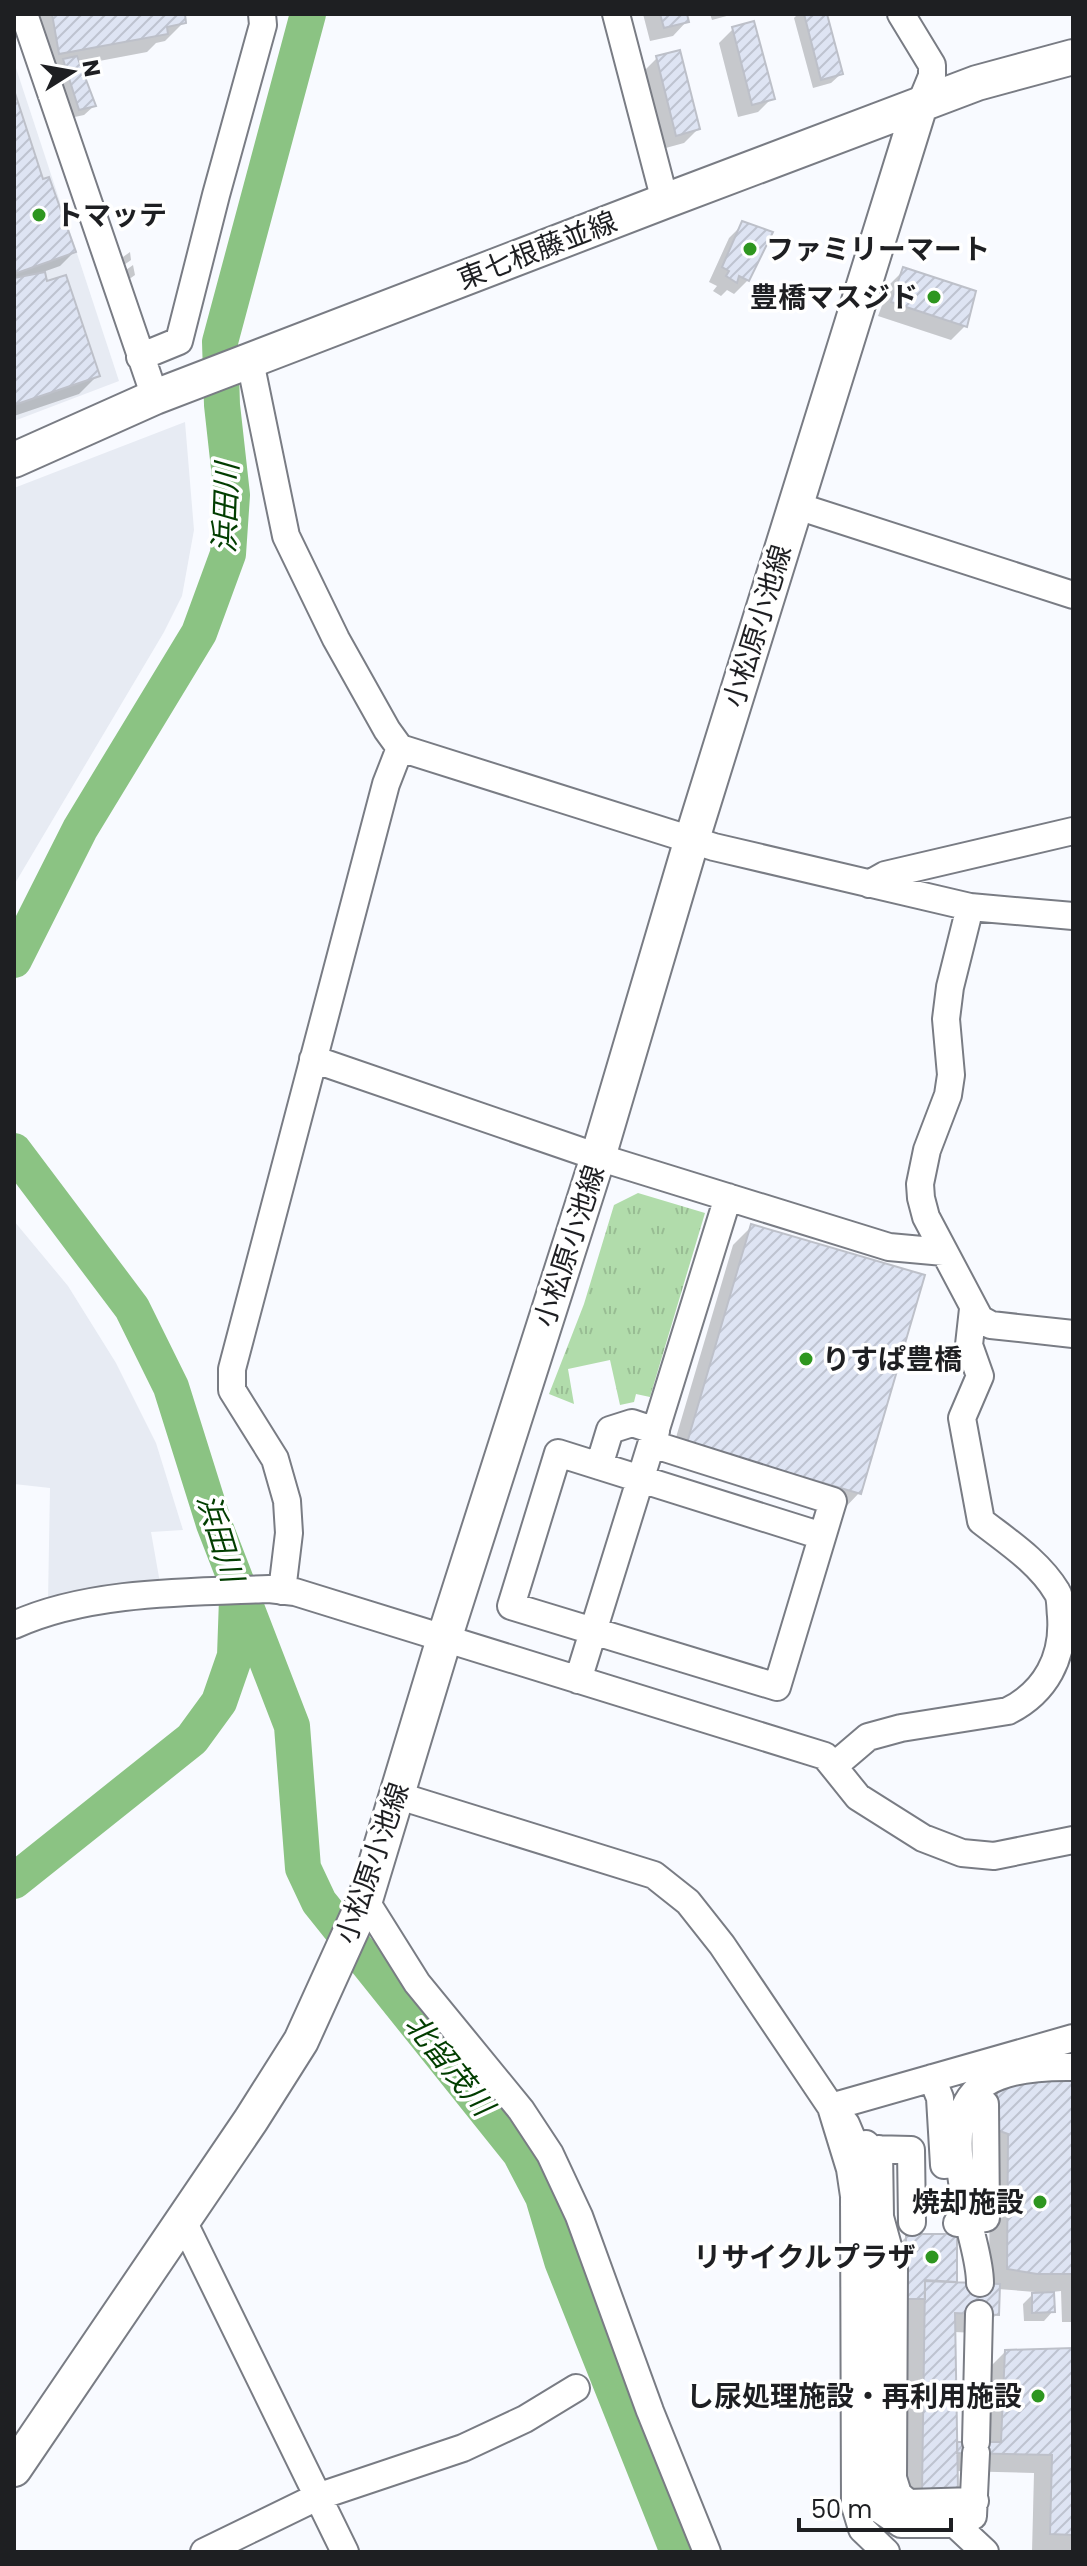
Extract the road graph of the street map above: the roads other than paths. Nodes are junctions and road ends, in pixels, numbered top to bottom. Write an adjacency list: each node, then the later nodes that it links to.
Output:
1 (24, 14): 8 (street)
2 (262, 14): 8 (street)
3 (616, 14): 7 (street)
4 (901, 14): 6 (street)
5 (1073, 57): 6 (main road)
6 (920, 105): 7 (main road, 東七根藤並線); 13 (main road, 小松原小池線)
7 (665, 201): 9 (main road, 東七根藤並線)
8 (140, 357): 10 (street)
9 (250, 361): 10 (main road, 東七根藤並線); 15 (street)
10 (155, 397): 11 (main road, 東七根藤並線); 12 (main road, 東七根藤並線)
11 (14, 441)
12 (14, 460)
13 (794, 505): 14 (street); 17 (main road, 小松原小池線)
14 (1073, 595)
15 (400, 748): 17 (street); 21 (street)
16 (1073, 831): 18 (street)
17 (692, 839): 18 (street); 22 (main road, 小松原小池線)
18 (869, 884): 19 (street)
19 (970, 907): 20 (street); 24 (street)
20 (1073, 916)
21 (313, 1059): 22 (street); 31 (street)
22 (598, 1157): 23 (street); 34 (main road, 小松原小池線)
23 (728, 1197): 24 (street); 27 (street)
24 (944, 1252): 25 (street)
25 (973, 1309): 26 (street); 36 (street)
26 (1073, 1334)
27 (654, 1438): 28 (street); 29 (street); 30 (street)
28 (599, 1466): 29 (street); 33 (street)
29 (641, 1479): 30 (street); 33 (street)
30 (822, 1536): 33 (street)
31 (276, 1590): 32 (street); 34 (street)
32 (14, 1625)
33 (594, 1631): 35 (street)
34 (444, 1639): 35 (street); 37 (main road, 小松原小池線)
35 (578, 1680): 36 (street)
36 (834, 1766): 38 (street)
37 (396, 1795): 39 (main road, 小松原小池線); 44 (street)
38 (1073, 1840)
39 (362, 1906): 46 (main road, 小松原小池線); 58 (street)
40 (1073, 2038): 42 (street)
41 (1073, 2067): 47 (street)
42 (932, 2078): 44 (street); 47 (street)
43 (985, 2104): 47 (street)
44 (839, 2116): 45 (street); 55 (street); 59 (street)
45 (879, 2149): 48 (street); 54 (street)
46 (183, 2221): 52 (main road, 小松原小池線); 53 (street)
47 (969, 2221): 49 (street)
48 (912, 2222)
49 (980, 2283)
50 (979, 2314): 54 (street)
51 (576, 2388): 53 (street)
52 (14, 2469)
53 (317, 2497): 56 (street); 57 (street)
54 (975, 2501): 55 (street)
55 (955, 2524): 60 (street)
56 (204, 2552)
57 (345, 2552)
58 (707, 2552)
59 (886, 2552)
60 (985, 2552)

